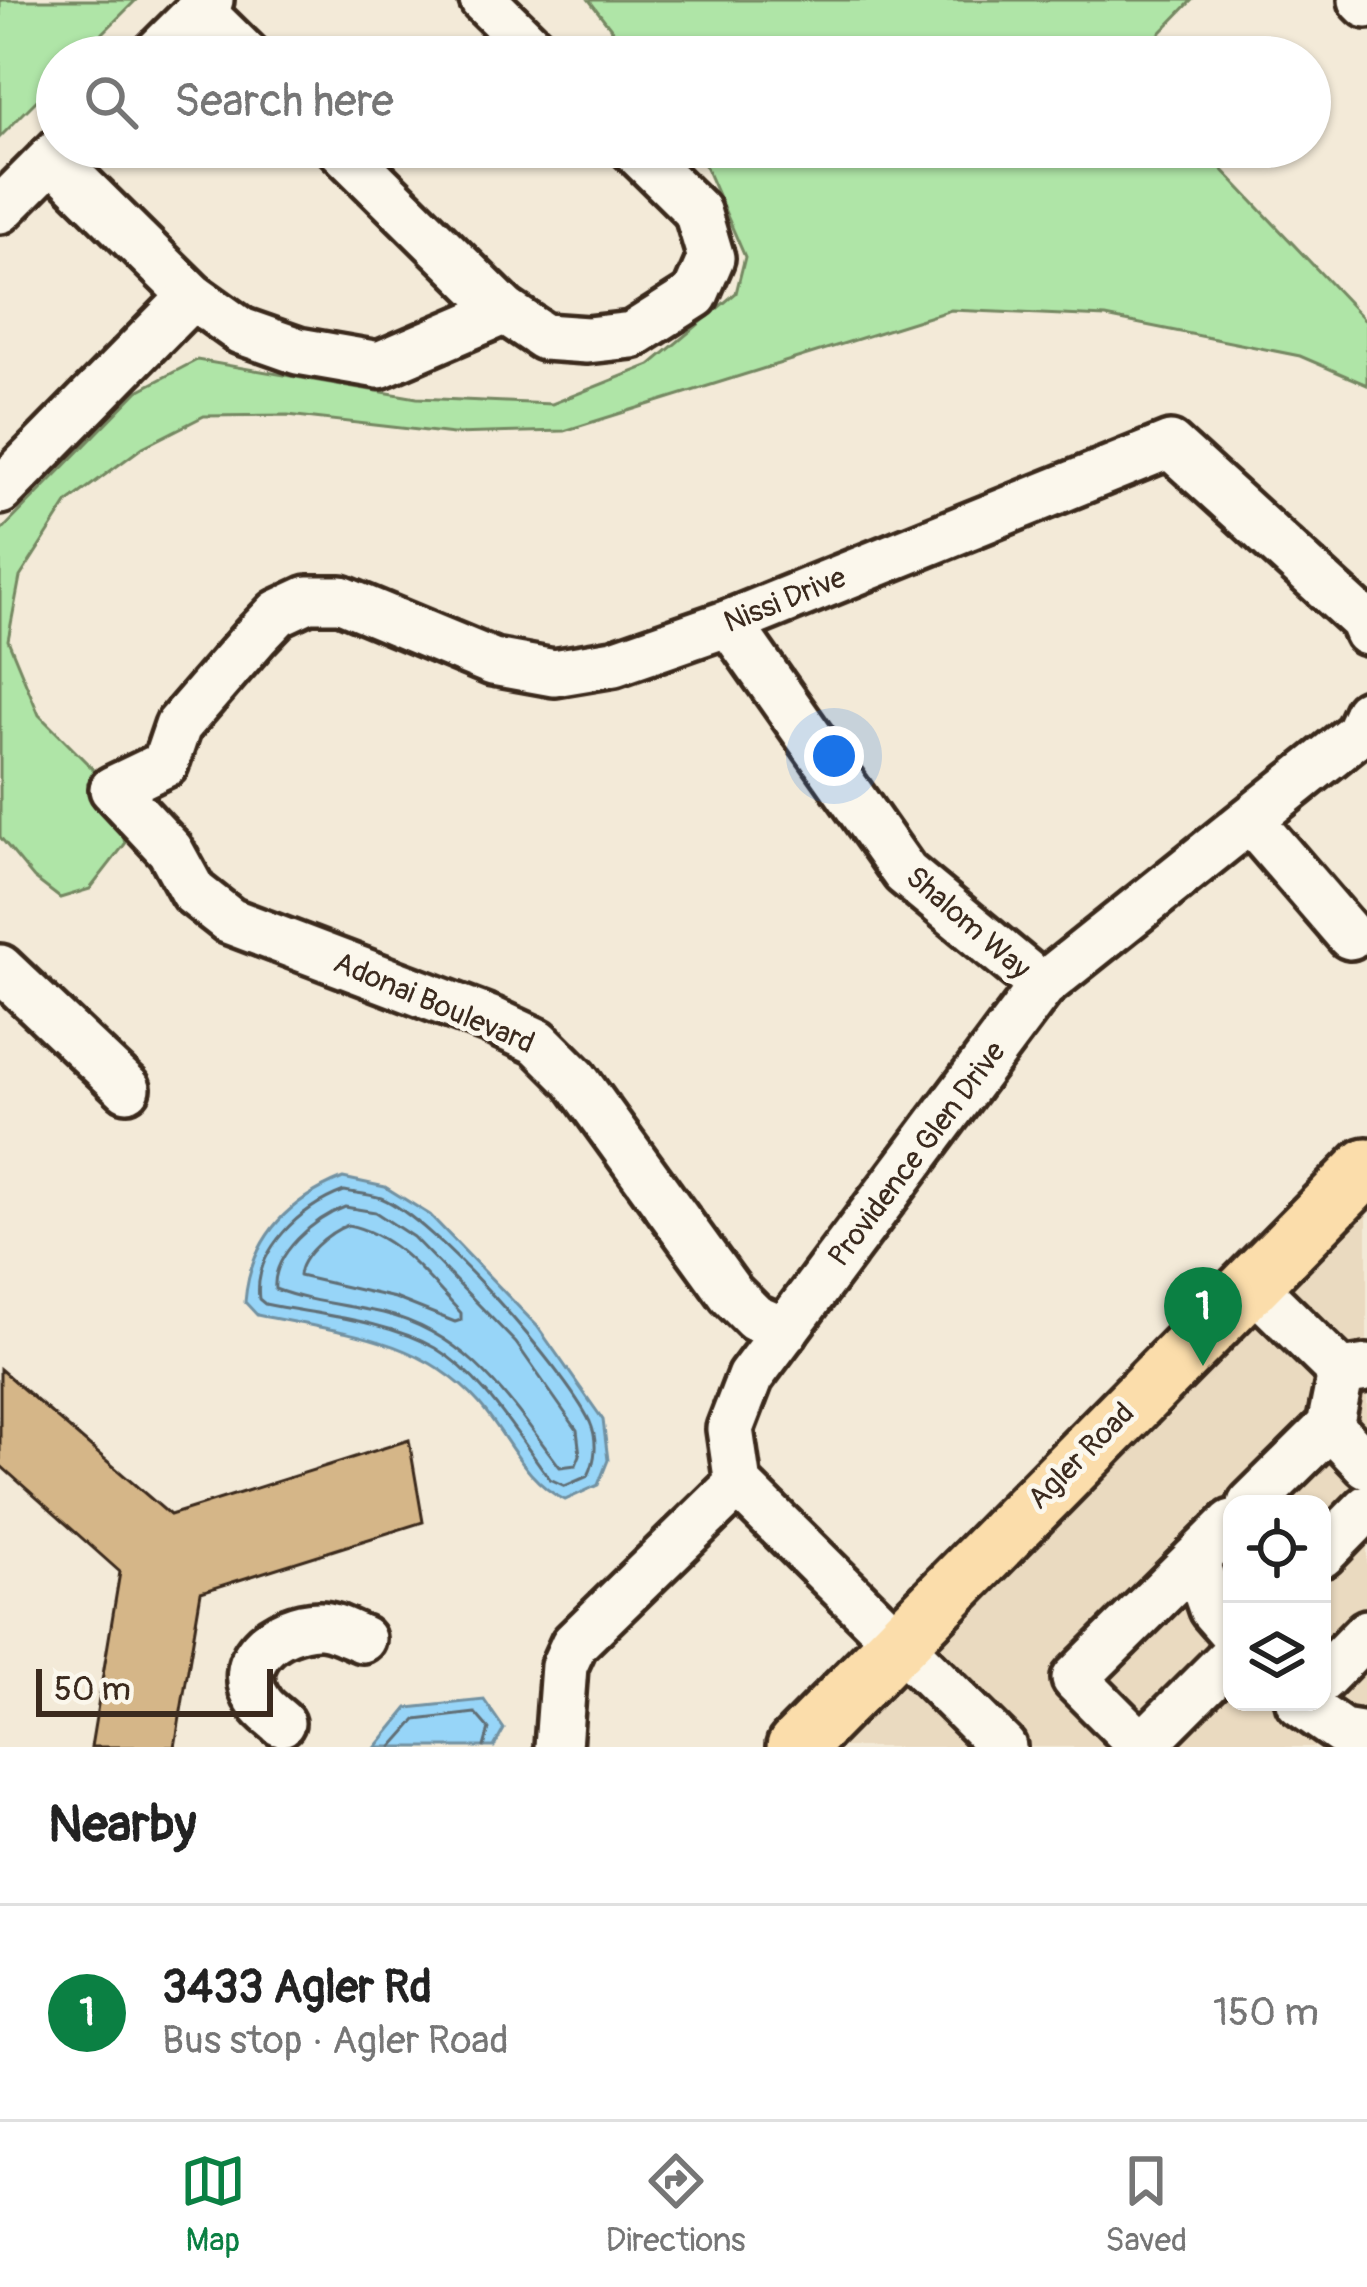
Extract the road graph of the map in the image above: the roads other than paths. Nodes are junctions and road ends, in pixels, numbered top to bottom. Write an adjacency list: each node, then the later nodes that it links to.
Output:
1 (483, 0): 5 (street)
2 (205, 5): 3 (street); 4 (street)
3 (174, 36)
4 (231, 36)
5 (520, 36)
6 (42, 168): 10 (street)
7 (73, 168): 11 (street)
8 (360, 168): 12 (street)
9 (654, 168): 12 (street)
10 (0, 210)
11 (192, 296): 12 (street); 13 (street)
12 (505, 310)
13 (0, 491)
14 (729, 623): 15 (street, Nissi Drive); 17 (street, Nissi Drive); 21 (street, Shalom Way)
15 (1367, 632)
16 (1363, 723): 18 (street, Providence Glen Drive)
17 (178, 726): 25 (street, Adonai Boulevard)
18 (1250, 820): 19 (street); 21 (street, Providence Glen Drive)
19 (1350, 936)
20 (0, 968): 22 (street)
21 (1042, 986): 25 (street, Providence Glen Drive)
22 (127, 1088)
23 (1367, 1166): 24 (main road, Agler Road)
24 (1251, 1284): 26 (street); 38 (main road, Agler Road)
25 (785, 1331): 29 (street, Providence Glen Drive)
26 (1354, 1370): 27 (street)
27 (1330, 1426): 28 (street); 30 (street)
28 (1367, 1465)
29 (738, 1484): 38 (street); 44 (street)
30 (1260, 1495)
31 (1367, 1508): 33 (street)
32 (1223, 1532): 34 (street)
33 (1331, 1545)
34 (1195, 1560): 35 (street); 39 (street)
35 (1223, 1622)
36 (1367, 1633): 40 (street)
37 (362, 1639): 42 (street)
38 (897, 1641): 45 (main road, Agler Road); 46 (street)
39 (1223, 1665)
40 (1331, 1670)
41 (1313, 1711): 43 (street)
42 (281, 1723)
43 (1367, 1736)
44 (558, 1747)
45 (796, 1747)
46 (1003, 1747)

